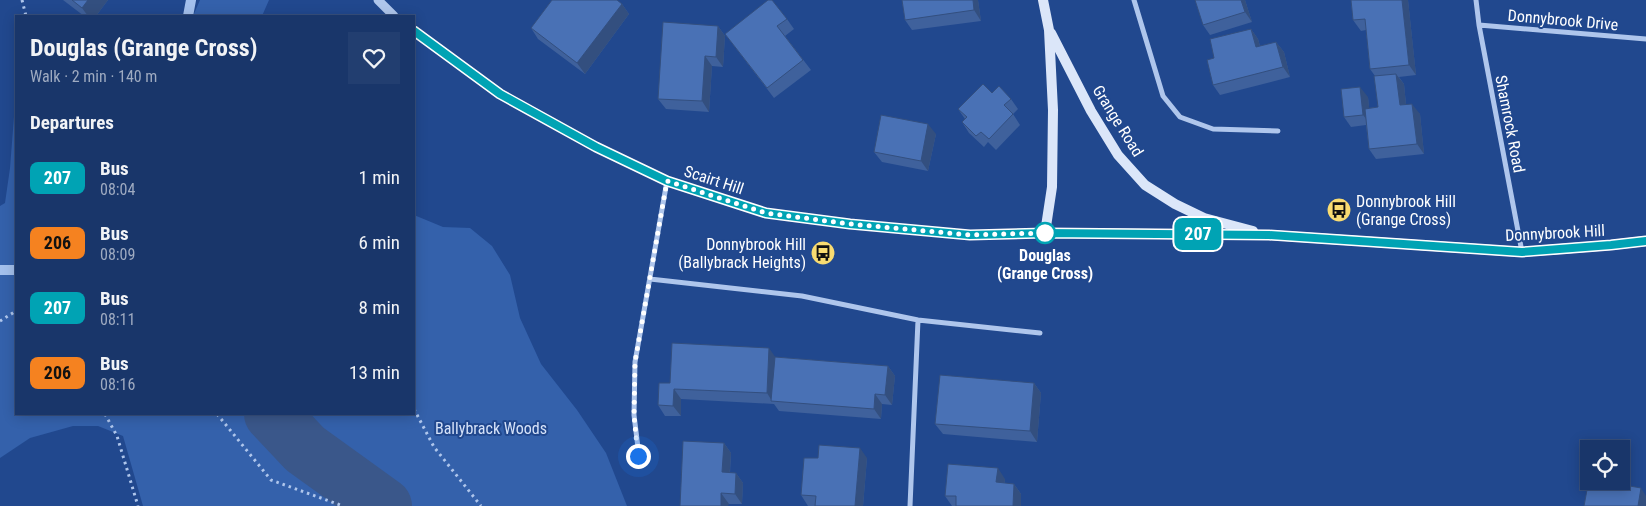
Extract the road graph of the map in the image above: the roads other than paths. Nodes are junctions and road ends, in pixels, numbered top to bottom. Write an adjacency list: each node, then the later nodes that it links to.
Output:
1 (378, 0): 5 (street)
2 (1043, 0): 7 (main road, Grange Road)
3 (1134, 0): 10 (street)
4 (1476, 0): 6 (street, Shamrock Road)
5 (393, 15)
6 (1478, 26): 9 (street, Donnybrook Drive); 15 (street, Shamrock Road)
7 (1049, 30): 12 (main road, Grange Road); 13 (main road, Grange Road)
8 (415, 32): 11 (street, Scairt Hill)
9 (1646, 39)
10 (1278, 131)
11 (667, 181): 12 (street, Scairt Hill); 16 (street)
12 (1045, 233): 13 (main road, Donnybrook Hill)
13 (1269, 235): 15 (main road, Donnybrook Hill)
14 (1646, 241): 15 (main road, Donnybrook Hill)
15 (1522, 252)
16 (650, 279): 17 (street); 19 (street)
17 (918, 320): 18 (street); 20 (street)
18 (1040, 334)
19 (638, 456)
20 (910, 506)

